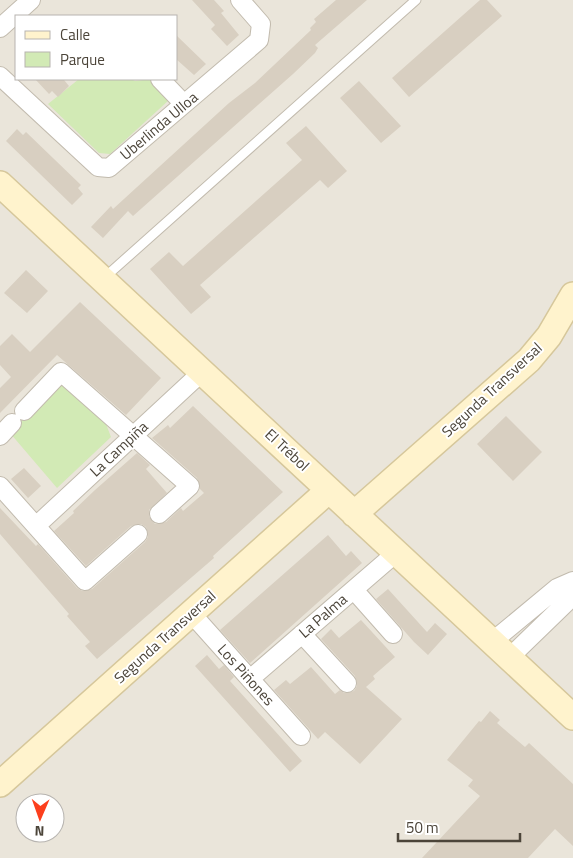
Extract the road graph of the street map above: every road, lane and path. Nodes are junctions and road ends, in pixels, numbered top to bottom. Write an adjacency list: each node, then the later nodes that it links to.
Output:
1 (31, 0): 4 (street)
2 (240, 0): 7 (street, Uberlinda Ulloa)
3 (416, 0): 9 (lane)
4 (0, 28)
5 (0, 76): 7 (street, Uberlinda Ulloa)
6 (161, 80): 7 (street)
7 (184, 104)
8 (0, 184): 9 (main road, El Trébol)
9 (102, 280): 11 (main road, El Trébol)
10 (573, 295): 17 (main road, Segunda Transversal)
11 (202, 372): 13 (street, La Campiña); 15 (main road, El Trébol)
12 (0, 436): 13 (street)
13 (133, 436): 16 (street); 18 (street, La Campiña)
14 (0, 486): 18 (street)
15 (329, 490): 17 (main road, El Trébol); 24 (main road, Segunda Transversal)
16 (159, 514)
17 (354, 514): 20 (main road, El Trébol)
18 (36, 526): 19 (street)
19 (138, 534)
20 (396, 553): 22 (street, La Palma); 27 (main road, El Trébol)
21 (573, 581): 27 (street)
22 (354, 590): 25 (street, La Palma); 26 (street)
23 (573, 596): 27 (street)
24 (191, 613): 28 (street, Los Piñones); 32 (main road, Segunda Transversal)
25 (302, 634): 28 (street, La Palma); 29 (street)
26 (393, 634)
27 (501, 649): 30 (main road, El Trébol)
28 (250, 679): 31 (street, Los Piñones)
29 (347, 683)
30 (573, 717)
31 (301, 736)
32 (0, 784)

